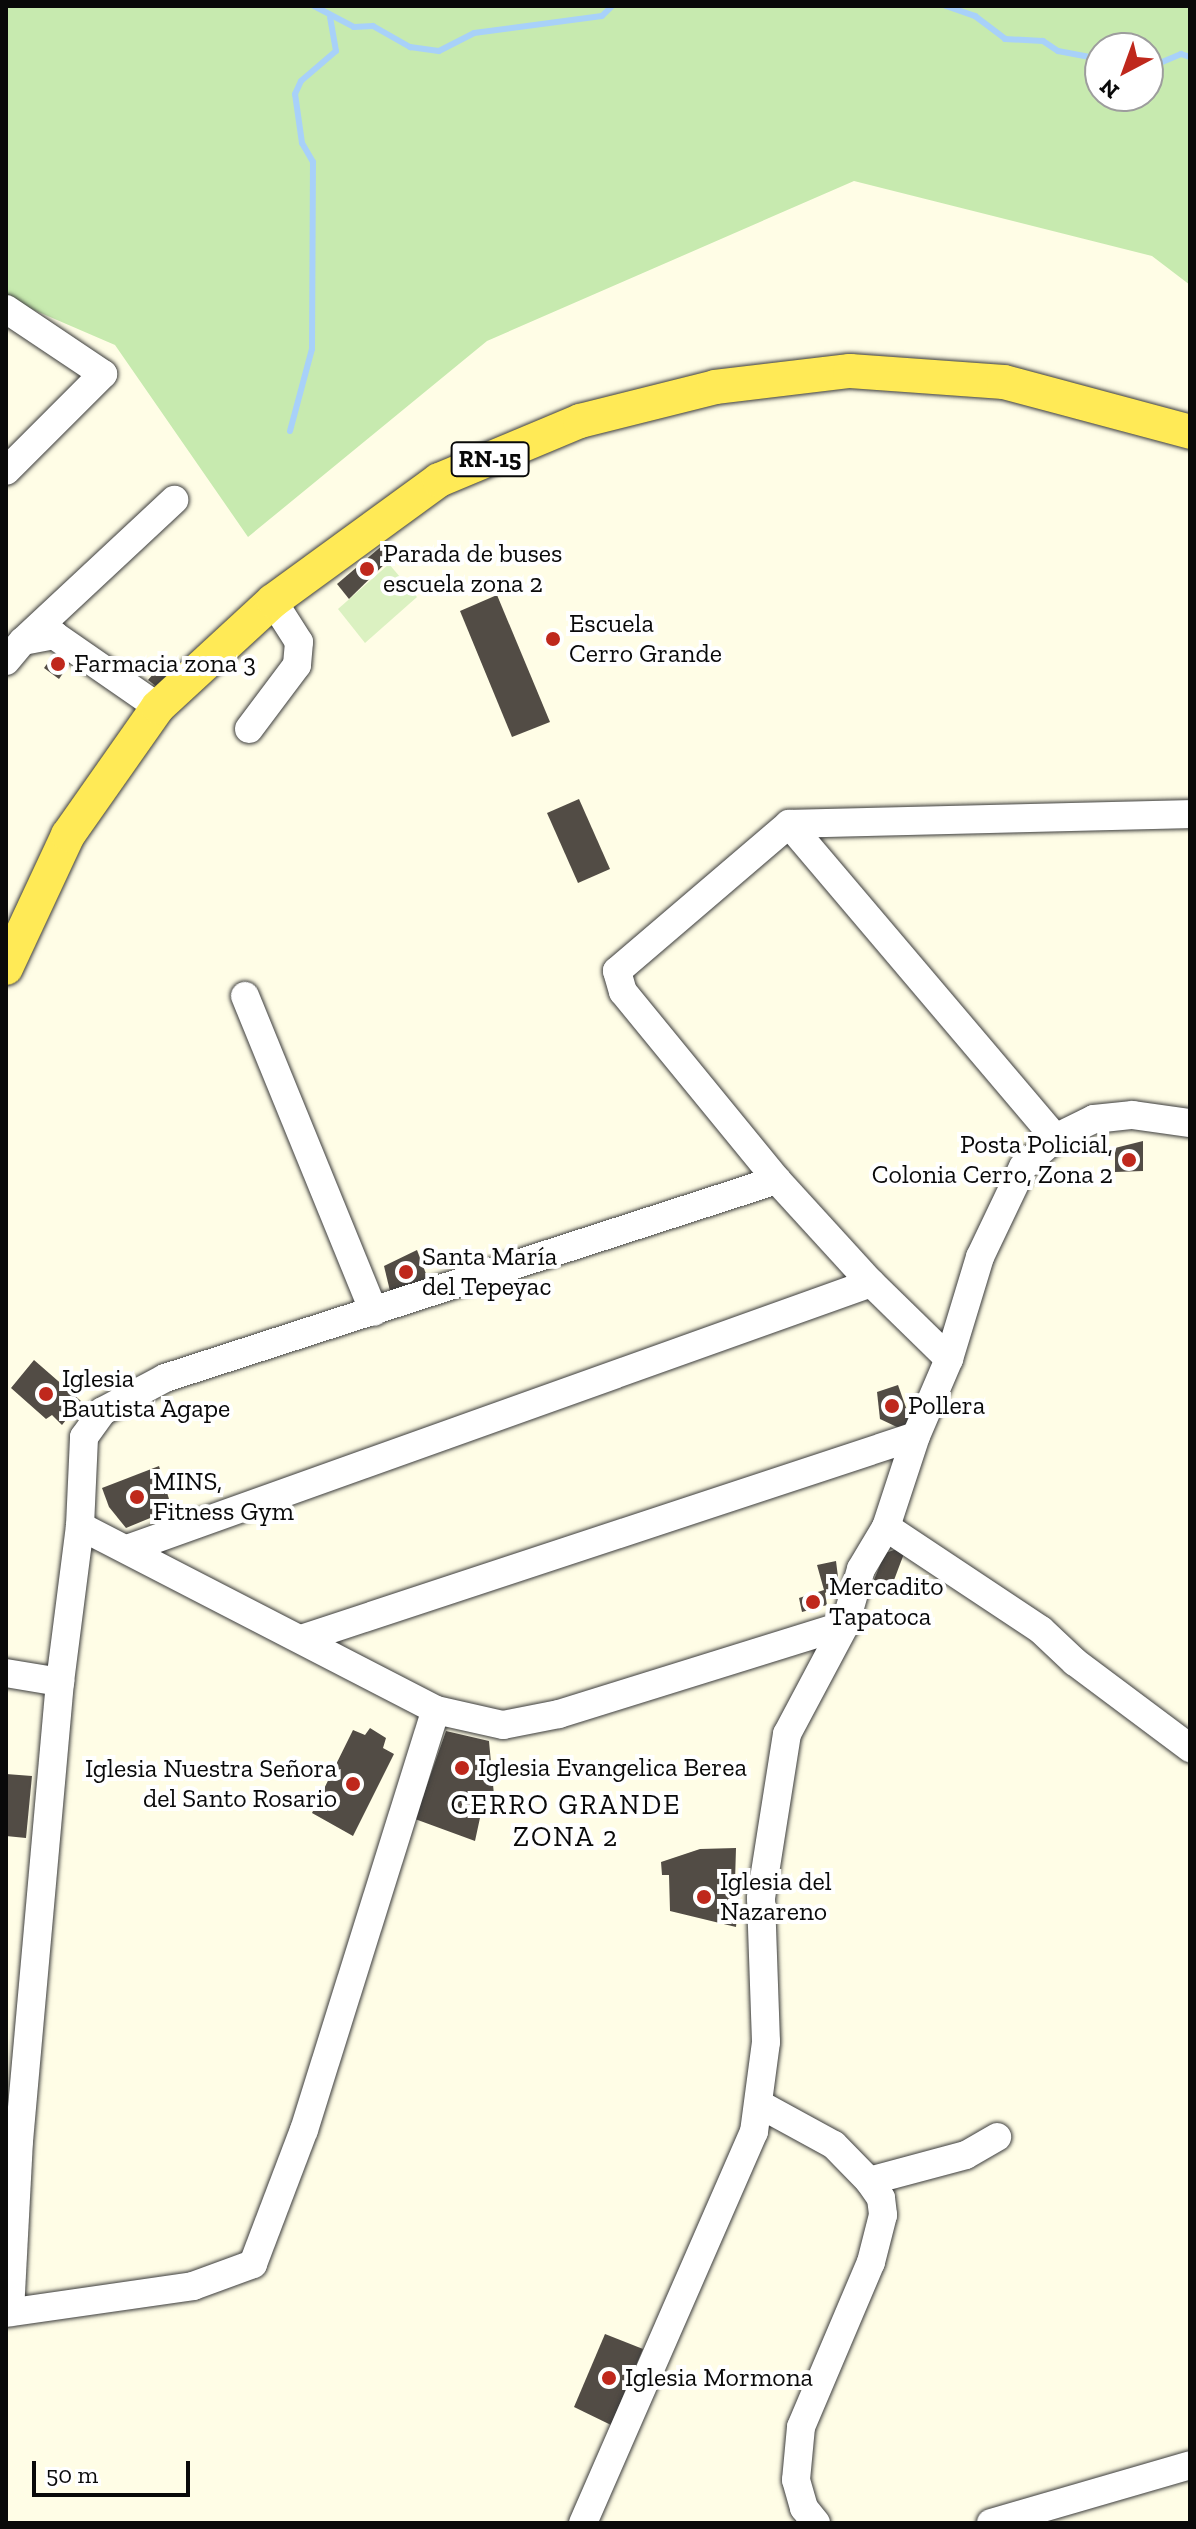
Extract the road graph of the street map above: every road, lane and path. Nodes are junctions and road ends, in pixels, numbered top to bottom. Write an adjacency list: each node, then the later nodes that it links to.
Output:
1 (7, 312): 3 (street)
2 (1190, 432): 5 (main road, RN-15)
3 (6, 471)
4 (174, 500): 6 (street)
5 (273, 601): 7 (main road, RN-15); 8 (street)
6 (14, 651): 7 (street)
7 (158, 707): 11 (main road, RN-15)
8 (249, 729)
9 (1190, 814): 10 (street)
10 (789, 824): 14 (street); 15 (street)
11 (6, 968)
12 (245, 996): 17 (street)
13 (1190, 1123): 14 (street)
14 (1055, 1138): 18 (street)
15 (777, 1180): 16 (street); 17 (street)
16 (871, 1283): 18 (street); 22 (street)
17 (374, 1312): 20 (street)
18 (949, 1359): 19 (street)
19 (916, 1436): 21 (street); 24 (street)
20 (80, 1526): 22 (street); 26 (street)
21 (886, 1527): 23 (street); 28 (street)
22 (130, 1548): 24 (street)
23 (845, 1625): 27 (street); 29 (street)
24 (304, 1638): 27 (street)
25 (6, 1673): 26 (street)
26 (60, 1682): 32 (street)
27 (436, 1710): 32 (street)
28 (1190, 1748)
29 (759, 2104): 31 (street); 34 (street)
30 (997, 2137): 31 (street)
31 (869, 2181): 35 (street)
32 (8, 2312)
33 (1190, 2465): 36 (street)
34 (583, 2523)
35 (816, 2523)
36 (991, 2523)

